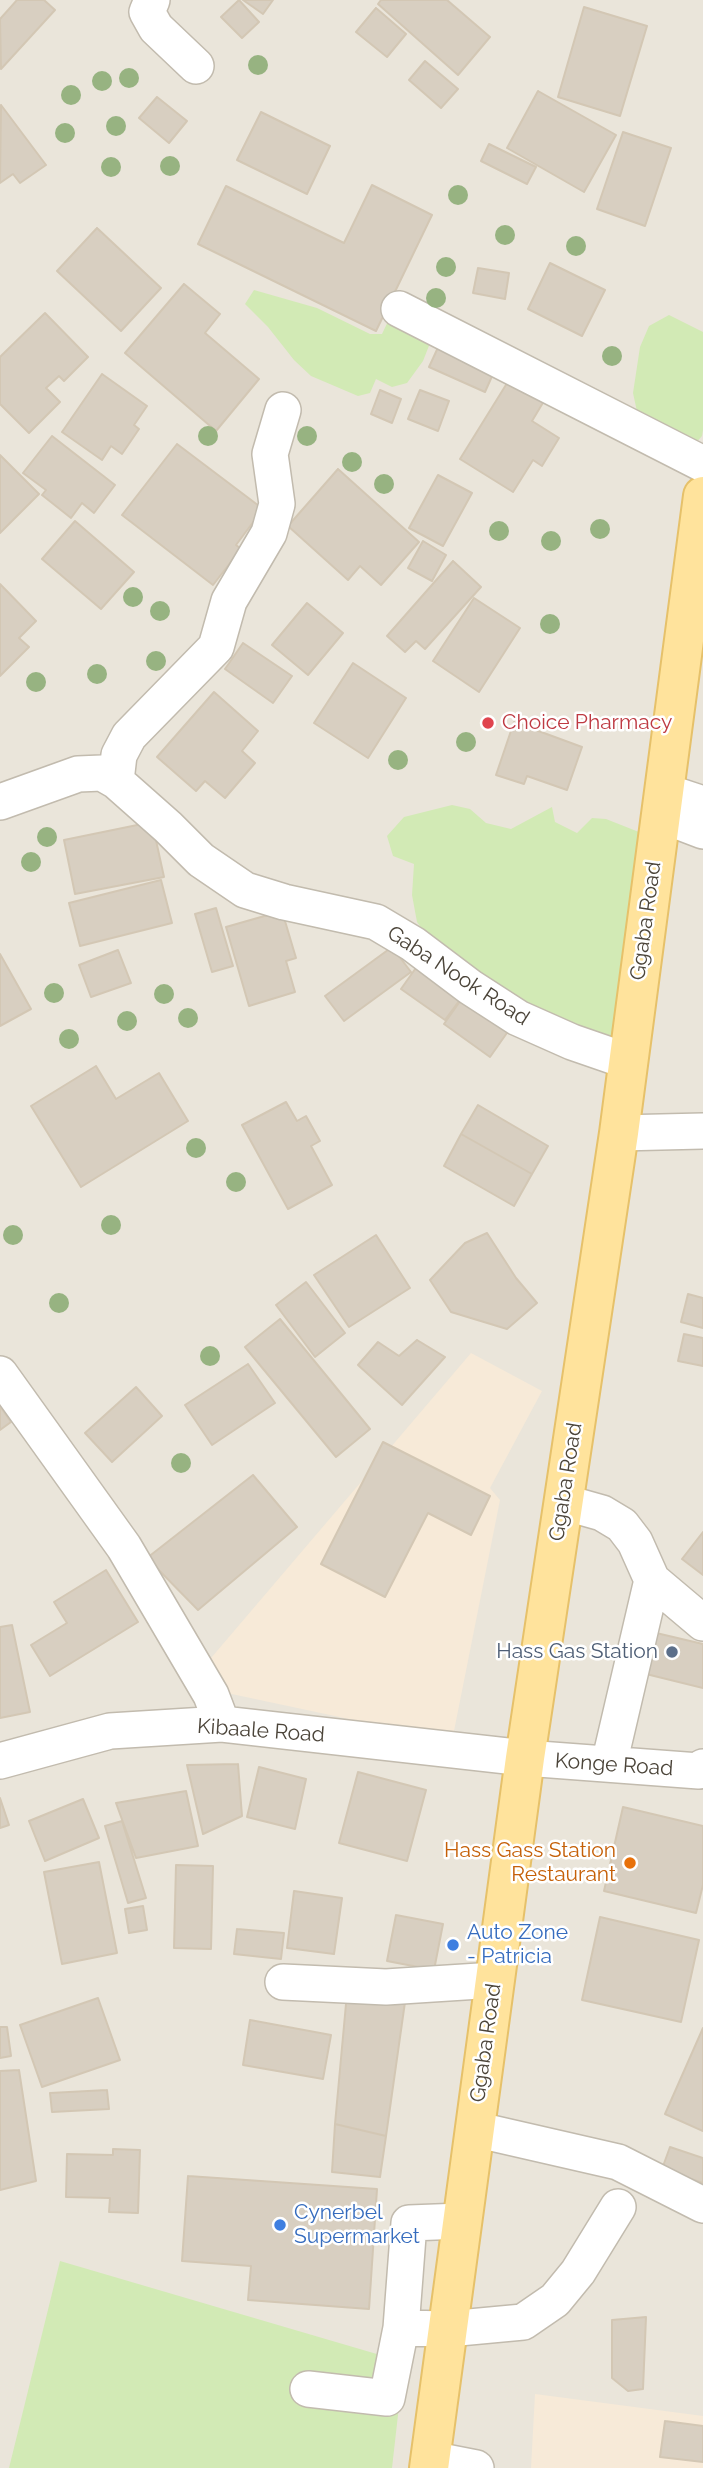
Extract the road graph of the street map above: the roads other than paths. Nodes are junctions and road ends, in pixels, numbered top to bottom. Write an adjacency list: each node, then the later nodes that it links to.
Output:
1 (152, 0): 2 (street)
2 (196, 66)
3 (400, 309): 5 (street)
4 (283, 410): 8 (street)
5 (703, 464)
6 (703, 496): 7 (main road, Ggaba Road)
7 (700, 534): 10 (main road, Ggaba Road)
8 (116, 780): 9 (street); 13 (street, Gaba Nook Road)
9 (0, 802)
10 (662, 803): 11 (street); 12 (street); 13 (main road, Ggaba Road)
11 (703, 804)
12 (703, 831)
13 (627, 1061): 15 (main road, Ggaba Road)
14 (703, 1131): 15 (street)
15 (620, 1133): 17 (main road, Ggaba Road)
16 (0, 1374): 20 (street)
17 (563, 1502): 18 (street); 21 (main road, Ggaba Road)
18 (652, 1580): 19 (street); 23 (street)
19 (703, 1623)
20 (222, 1724): 21 (street, Kibaale Road); 22 (street, Kibaale Road)
21 (525, 1758): 23 (street, Konge Road); 25 (main road, Ggaba Road)
22 (0, 1760)
23 (609, 1764): 24 (street, Konge Road)
24 (702, 1771)
25 (495, 1980): 26 (street); 27 (main road, Ggaba Road)
26 (283, 1982)
27 (474, 2129): 28 (street); 30 (main road, Ggaba Road)
28 (703, 2205)
29 (618, 2207): 32 (street)
30 (462, 2221): 31 (street); 32 (main road, Ggaba Road)
31 (401, 2328): 32 (street); 33 (street)
32 (447, 2329): 34 (main road, Ggaba Road)
33 (308, 2389)
34 (429, 2464): 35 (street)
35 (476, 2468)

